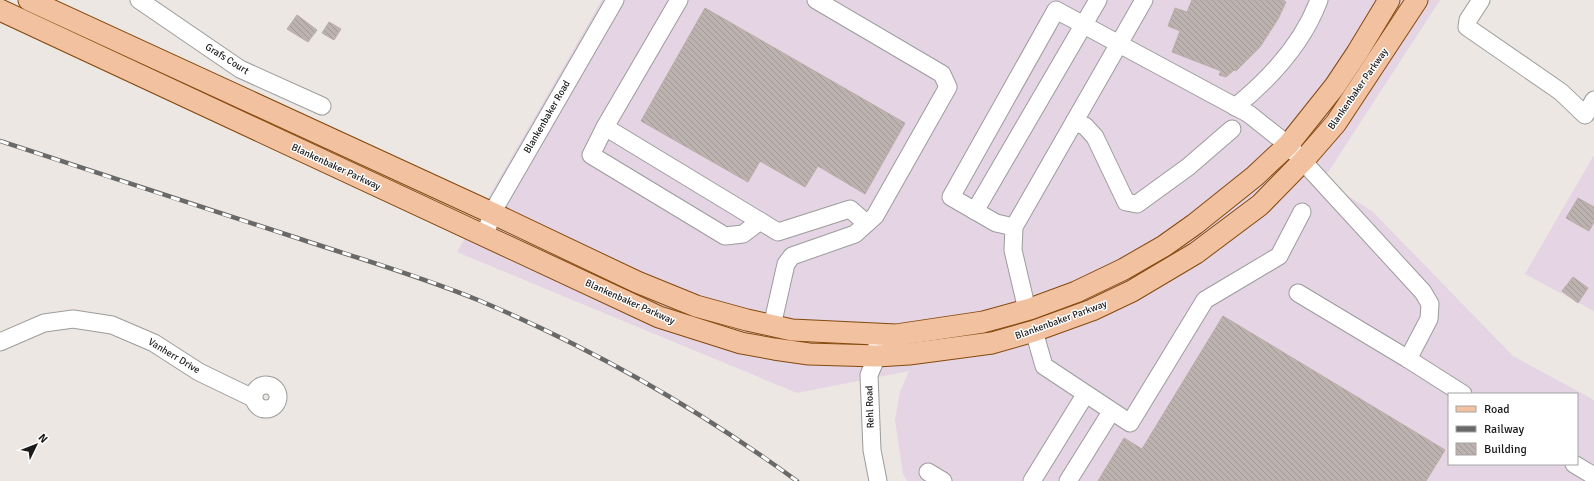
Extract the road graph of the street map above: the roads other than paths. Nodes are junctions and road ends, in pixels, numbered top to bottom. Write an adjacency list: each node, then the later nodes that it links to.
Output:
1 (29, 0): 26 (main road, Blankenbaker Parkway)
2 (139, 0): 17 (street, Grafs Court)
3 (615, 0): 26 (street, Blankenbaker Road)
4 (679, 0): 20 (street)
5 (816, 0): 28 (street)
6 (1098, 0): 14 (street)
7 (1144, 0): 15 (street)
8 (1319, 0): 18 (street)
9 (1389, 0): 22 (main road, Blankenbaker Parkway)
10 (1417, 0): 23 (main road, Blankenbaker Parkway)
11 (1481, 0): 16 (street)
12 (1059, 5): 14 (street); 24 (street)
13 (0, 10): 31 (main road, Blankenbaker Parkway)
14 (1083, 24): 15 (street); 24 (street)
15 (1119, 44): 18 (street); 19 (street)
16 (1594, 100)
17 (322, 106)
18 (1235, 107): 22 (street)
19 (1074, 122): 21 (street); 29 (street)
20 (605, 128): 27 (street); 27 (street)
21 (1232, 129)
22 (1288, 146): 23 (street); 34 (main road, Blankenbaker Parkway)
23 (1303, 161): 36 (main road, Blankenbaker Parkway); 40 (street)
24 (975, 211): 29 (street)
25 (1302, 212): 44 (street)
26 (492, 213): 31 (street, Blankenbaker Road); 35 (main road, Blankenbaker Parkway)
27 (760, 221): 30 (street)
28 (866, 224): 30 (street); 32 (street)
29 (1014, 227): 34 (street)
30 (778, 232): 32 (street)
31 (484, 236): 39 (main road, Blankenbaker Parkway)
32 (792, 256): 35 (street)
33 (1298, 293): 40 (street)
34 (1027, 310): 37 (main road, Blankenbaker Parkway)
35 (772, 326): 37 (main road, Blankenbaker Parkway)
36 (1034, 332): 39 (main road, Blankenbaker Parkway); 42 (street)
37 (878, 334): 39 (street, Rehl Road)
38 (0, 342): 43 (street, Vanherr Drive)
39 (877, 356): 48 (street, Rehl Road)
40 (1408, 359): 41 (street)
41 (1461, 393)
42 (1085, 395): 44 (street); 50 (street)
43 (253, 398)
44 (1111, 412): 51 (street)
45 (1576, 465): 47 (street)
46 (928, 472): 49 (street)
47 (1594, 476)
48 (878, 481)
49 (943, 481)
50 (1032, 481)
51 (1068, 481)

